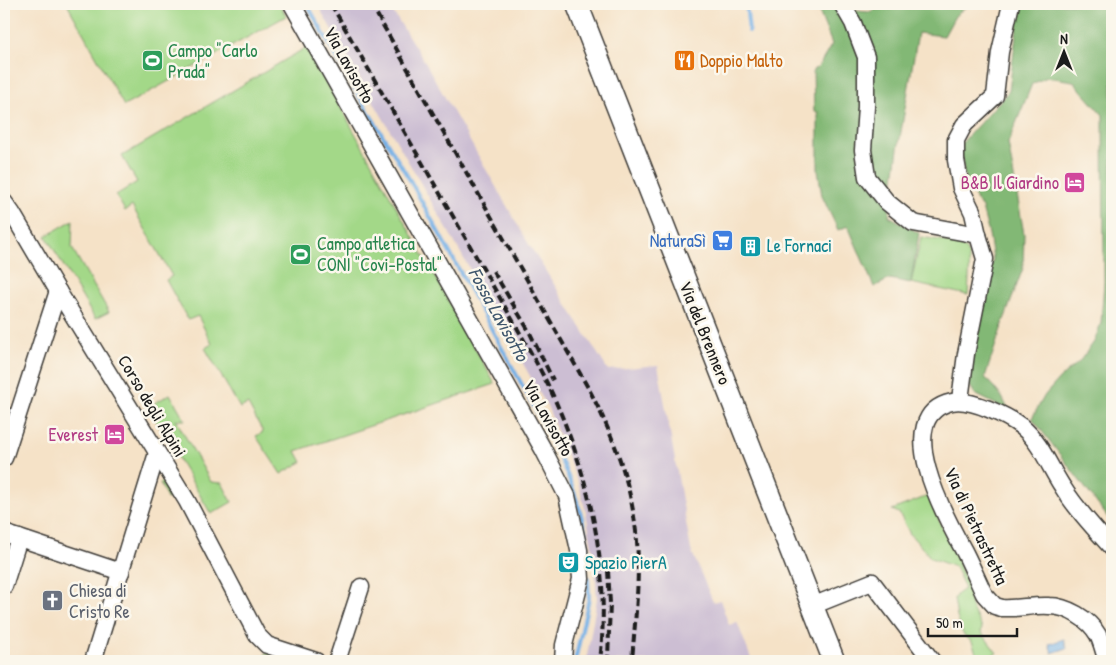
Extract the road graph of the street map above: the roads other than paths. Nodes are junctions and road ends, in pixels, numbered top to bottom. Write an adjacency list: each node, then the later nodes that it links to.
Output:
1 (292, 4): 20 (street, Via Lavisotto)
2 (577, 4): 16 (main road, Via del Brennero)
3 (842, 4): 6 (street)
4 (1010, 4): 6 (street)
5 (4, 202): 7 (street, Corso degli Alpini)
6 (978, 235): 8 (street)
7 (58, 291): 9 (street, Corso degli Alpini); 10 (street)
8 (960, 400): 12 (street); 23 (street, Via di Pietrastretta)
9 (157, 453): 13 (street); 18 (street, Corso degli Alpini)
10 (4, 458)
11 (11, 536): 13 (street); 14 (street)
12 (1112, 548)
13 (121, 572): 17 (street)
14 (4, 586)
15 (361, 587): 19 (street)
16 (812, 606): 21 (main road, Via del Brennero); 22 (street)
17 (93, 661)
18 (316, 661)
19 (337, 661)
20 (563, 661)
21 (834, 661)
22 (932, 661)
23 (1107, 661)

